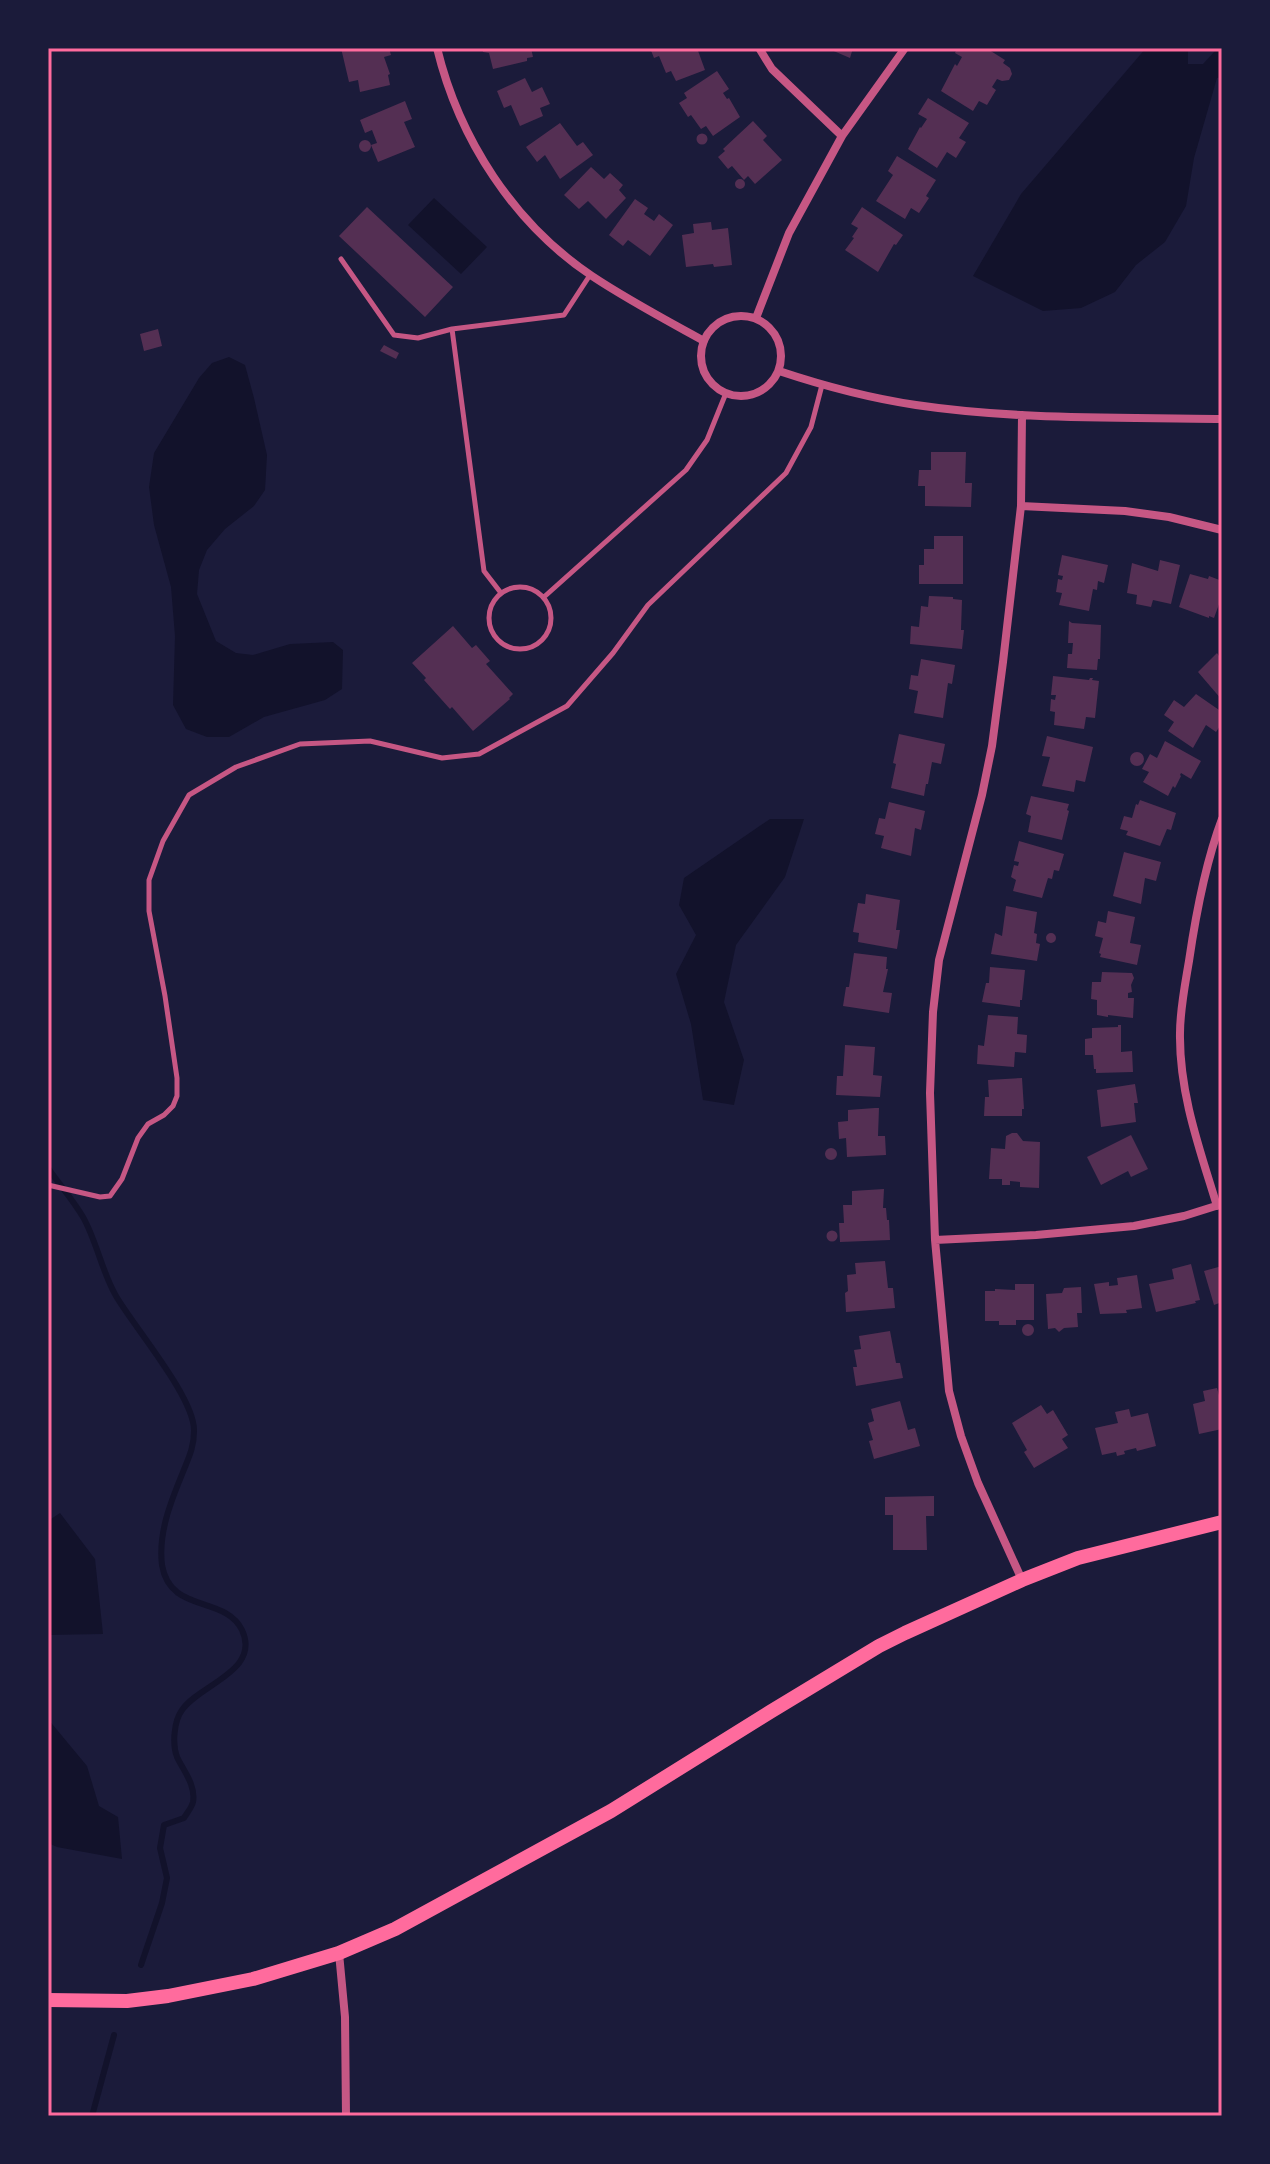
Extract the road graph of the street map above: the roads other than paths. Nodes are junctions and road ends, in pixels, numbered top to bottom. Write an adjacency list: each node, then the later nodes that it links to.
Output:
1 (437, 48): 6 (street)
2 (759, 48): 4 (street)
3 (905, 48): 4 (street)
4 (842, 136): 7 (street)
5 (341, 259): 8 (lane)
6 (590, 275): 8 (lane); 9 (street)
7 (756, 318): 9 (street); 10 (street)
8 (452, 329): 17 (lane)
9 (704, 341): 12 (street)
10 (779, 371): 11 (street); 12 (street)
11 (822, 385): 13 (street); 20 (lane)
12 (726, 393): 18 (lane)
13 (1022, 415): 14 (street); 15 (street)
14 (1222, 419)
15 (1021, 506): 16 (street); 22 (street)
16 (1222, 530)
17 (501, 593): 18 (lane); 18 (lane)
18 (544, 597)
19 (1222, 819): 21 (street)
20 (48, 1185)
21 (1220, 1205): 22 (street)
22 (935, 1240): 24 (street)
23 (1222, 1522): 24 (main road)
24 (1022, 1580): 25 (main road)
25 (339, 1953): 26 (main road); 27 (street)
26 (48, 2000)
27 (346, 2116)

